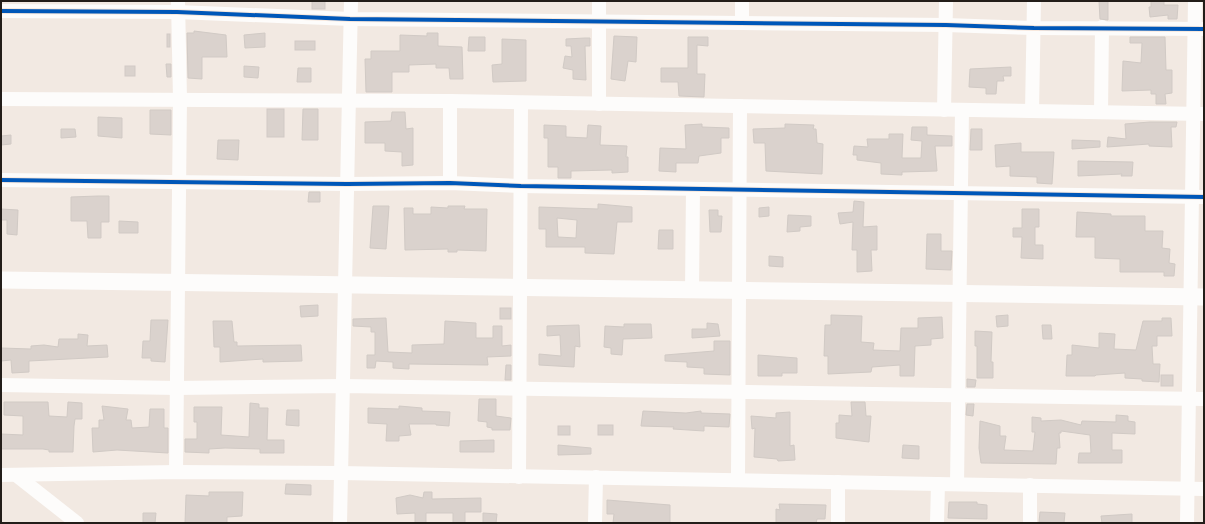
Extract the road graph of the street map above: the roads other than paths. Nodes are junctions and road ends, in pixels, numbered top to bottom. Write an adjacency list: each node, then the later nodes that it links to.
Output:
1 (351, 1): 9 (street)
2 (600, 1): 10 (street)
3 (742, 1): 11 (street)
4 (946, 1): 12 (street)
5 (1034, 1): 14 (street)
6 (1195, 1): 15 (street)
7 (178, 7): 8 (street); 9 (street); 17 (street)
8 (1, 11)
9 (350, 19): 10 (street); 18 (street)
10 (600, 22): 11 (street); 21 (street)
11 (742, 23): 12 (street)
12 (946, 26): 14 (street); 23 (street)
13 (1102, 27): 14 (street); 15 (street); 26 (street)
14 (1034, 28): 25 (street)
15 (1199, 29): 27 (street)
16 (1, 99): 17 (street)
17 (180, 99): 18 (street); 29 (street)
18 (349, 100): 19 (street); 31 (street)
19 (450, 101): 20 (street); 30 (street)
20 (521, 103): 21 (street); 32 (street)
21 (599, 104): 22 (street)
22 (740, 106): 23 (street); 34 (street)
23 (944, 110): 24 (street)
24 (962, 110): 25 (street); 35 (street)
25 (1032, 111): 26 (street)
26 (1101, 112): 27 (street)
27 (1198, 113): 36 (street)
28 (1, 180): 29 (street)
29 (178, 181): 31 (street); 38 (street)
30 (450, 183): 31 (street); 32 (street)
31 (347, 184): 39 (street)
32 (521, 186): 33 (street); 40 (street)
33 (693, 189): 34 (street); 41 (street)
34 (739, 190): 35 (street); 42 (street)
35 (961, 194): 36 (street); 43 (street)
36 (1198, 197): 44 (street)
37 (1, 280): 38 (street)
38 (176, 284): 39 (street); 47 (street)
39 (344, 284): 40 (street); 46 (street)
40 (520, 287): 41 (street); 48 (street)
41 (692, 290): 42 (street)
42 (739, 290): 43 (street); 49 (street)
43 (959, 295): 44 (street); 50 (street)
44 (1197, 297): 51 (street)
45 (1, 385): 47 (street)
46 (343, 386): 47 (street); 48 (street); 54 (street)
47 (177, 388): 53 (street)
48 (520, 388): 49 (street); 57 (street)
49 (738, 392): 50 (street); 59 (street)
50 (958, 396): 51 (street); 62 (street)
51 (1188, 399): 52 (street); 64 (street)
52 (1204, 399)
53 (176, 472): 54 (street); 56 (street)
54 (341, 473): 57 (street); 67 (street)
55 (1, 475): 56 (street)
56 (16, 475): 66 (street)
57 (519, 477): 58 (street)
58 (596, 478): 59 (street); 68 (street)
59 (738, 480): 60 (street)
60 (838, 482): 61 (street); 69 (street)
61 (938, 484): 62 (street); 70 (street)
62 (958, 484): 63 (street)
63 (1030, 486): 64 (street); 71 (street)
64 (1187, 488): 65 (street); 72 (street)
65 (1204, 489)
66 (77, 523)
67 (340, 523)
68 (595, 523)
69 (838, 523)
70 (937, 523)
71 (1030, 523)
72 (1187, 523)

